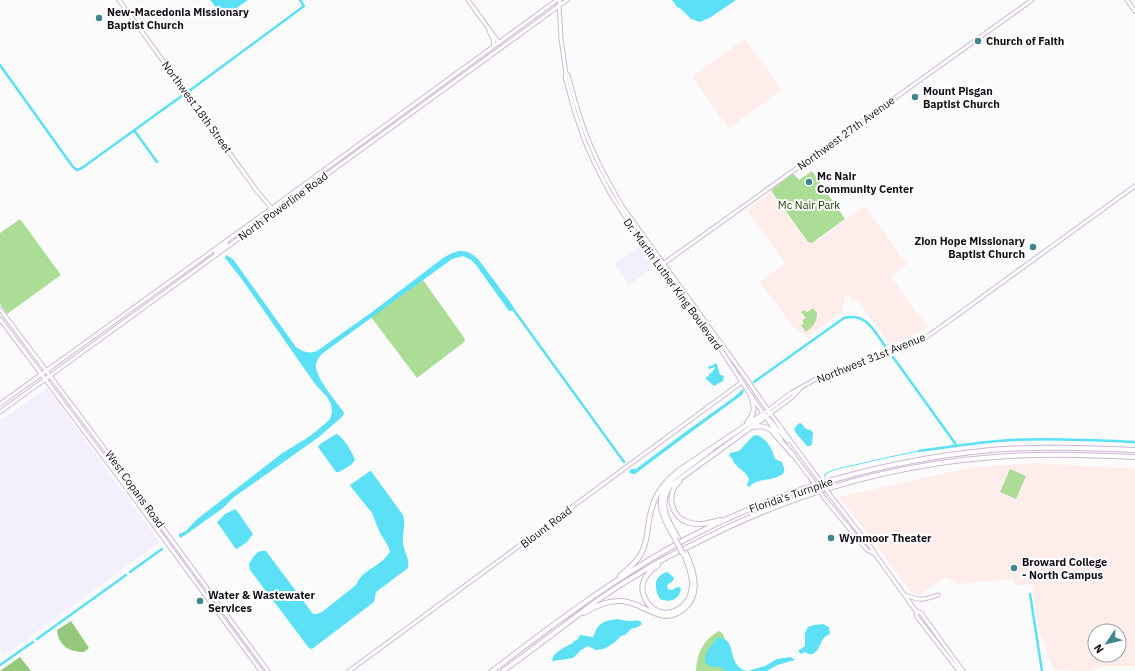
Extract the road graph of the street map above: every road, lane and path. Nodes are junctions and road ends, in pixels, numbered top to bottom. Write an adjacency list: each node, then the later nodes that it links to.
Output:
1 (119, 0): 24 (main road, Northwest 18th Street)
2 (468, 0): 10 (main road)
3 (556, 0): 8 (main road); 11 (main road, North Powerline Road)
4 (560, 0): 8 (main road, Dr. Martin Luther King Boulevard)
5 (567, 0): 8 (main road, North Powerline Road)
6 (1032, 0): 28 (main road, Northwest 27th Avenue)
7 (1127, 0): 9 (main road)
8 (559, 5): 14 (main road, North Powerline Road); 16 (main road, Dr. Martin Luther King Boulevard)
9 (1135, 10)
10 (488, 28): 12 (main road); 13 (main road)
11 (507, 37): 12 (main road, North Powerline Road); 14 (main road)
12 (499, 43): 13 (main road, North Powerline Road); 15 (main road)
13 (494, 46): 18 (main road, North Powerline Road)
14 (503, 46): 15 (main road, North Powerline Road)
15 (492, 54): 21 (main road, North Powerline Road)
16 (566, 73): 17 (main road, Dr. Martin Luther King Boulevard); 20 (main road, Dr. Martin Luther King Boulevard)
17 (588, 150): 20 (main road); 28 (main road, Dr. Martin Luther King Boulevard)
18 (334, 163): 19 (main road, North Powerline Road); 21 (main road)
19 (328, 167): 22 (main road); 24 (main road, North Powerline Road)
20 (600, 167): 28 (main road, Dr. Martin Luther King Boulevard)
21 (331, 171): 22 (main road, North Powerline Road)
22 (325, 175): 25 (main road, North Powerline Road)
23 (1135, 186): 41 (main road, Northwest 31st Avenue)
24 (272, 208): 25 (main road, Northwest 18th Street); 26 (main road, North Powerline Road)
25 (275, 212): 27 (main road, North Powerline Road)
26 (228, 240): 27 (main road); 32 (main road, North Powerline Road)
27 (215, 256): 33 (main road, North Powerline Road)
28 (661, 265): 31 (main road, Dr. Martin Luther King Boulevard); 31 (main road, Dr. Martin Luther King Boulevard)
29 (0, 308): 34 (main road, West Copans Road)
30 (0, 319): 35 (main road, West Copans Road)
31 (704, 323): 38 (main road, Dr. Martin Luther King Boulevard); 41 (main road, Dr. Martin Luther King Boulevard)
32 (108, 326): 33 (main road); 34 (main road, North Powerline Road)
33 (107, 335): 36 (main road, North Powerline Road)
34 (46, 371): 35 (main road, North Powerline Road); 36 (main road, West Copans Road)
35 (41, 374): 37 (main road, West Copans Road); 40 (main road, North Powerline Road)
36 (50, 376): 37 (main road, North Powerline Road); 62 (main road, West Copans Road)
37 (45, 380): 42 (main road, North Powerline Road); 61 (main road, West Copans Road)
38 (742, 382): 39 (main road, Dr. Martin Luther King Boulevard); 63 (main road, Blount Road)
39 (751, 396): 43 (main road, Dr. Martin Luther King Boulevard); 44 (highway)
40 (0, 404)
41 (769, 411): 43 (main road, Northwest 31st Avenue); 45 (main road, Dr. Martin Luther King Boulevard)
42 (0, 412)
43 (764, 415): 44 (highway); 45 (main road); 49 (main road, Dr. Martin Luther King Boulevard)
44 (747, 427): 46 (highway); 48 (highway); 49 (highway)
45 (794, 445): 54 (main road, Dr. Martin Luther King Boulevard, bridge)
46 (715, 446): 52 (highway); 56 (highway)
47 (1135, 450): 51 (highway, Florida's Turnpike)
48 (715, 453): 51 (highway); 52 (highway)
49 (793, 455): 54 (main road, Dr. Martin Luther King Boulevard, bridge)
50 (1135, 457): 55 (highway, Florida's Turnpike)
51 (730, 517): 56 (highway, Florida's Turnpike)
52 (676, 538): 53 (highway)
53 (685, 553): 55 (highway); 60 (highway)
54 (875, 554): 57 (main road)
55 (670, 556): 60 (highway, Florida's Turnpike)
56 (609, 586): 64 (highway, Florida's Turnpike)
57 (904, 594): 58 (main road); 59 (main road)
58 (938, 595)
59 (916, 611): 66 (main road); 66 (main road)
60 (575, 618): 65 (highway, Florida's Turnpike)
61 (261, 671)
62 (268, 671)
63 (349, 671)
64 (492, 671)
65 (503, 671)
66 (961, 671)

